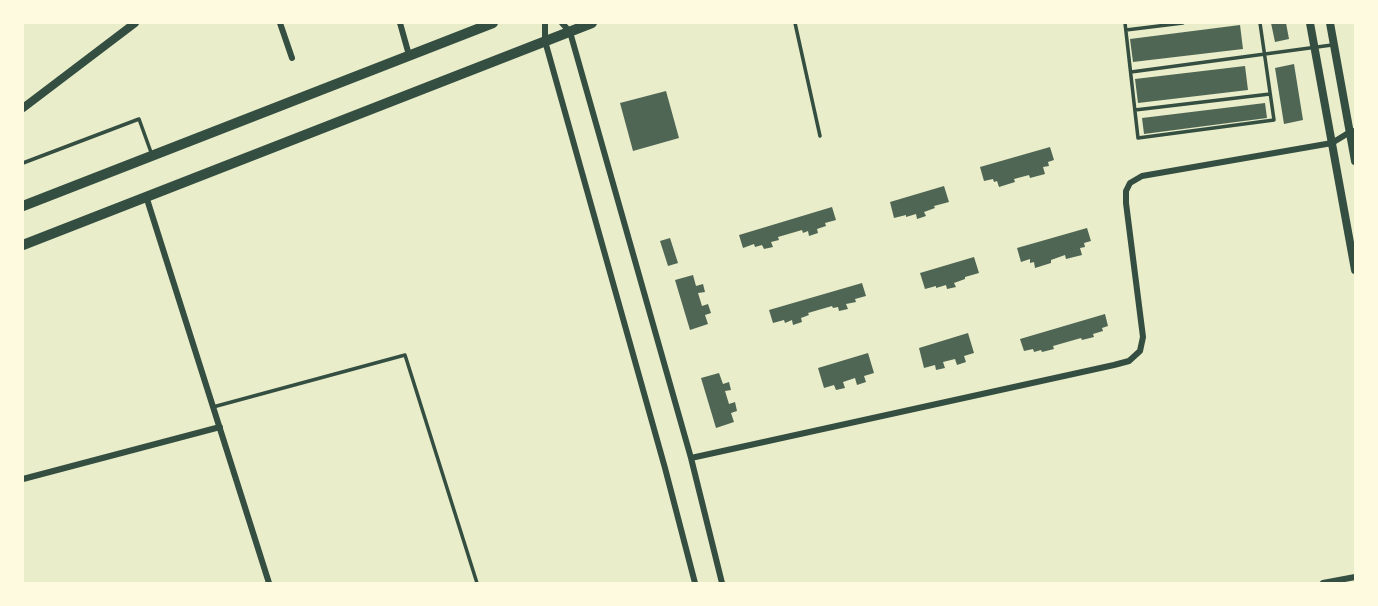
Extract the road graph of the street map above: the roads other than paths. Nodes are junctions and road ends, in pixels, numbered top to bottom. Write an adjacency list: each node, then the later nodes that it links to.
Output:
1 (135, 23): 23 (street)
2 (280, 23): 20 (street)
3 (400, 23): 18 (street)
4 (493, 23): 18 (highway)
5 (545, 23): 15 (street)
6 (592, 23): 13 (highway)
7 (795, 23): 26 (lane)
8 (1125, 23): 14 (lane)
9 (1183, 23): 14 (lane)
10 (1260, 23): 19 (lane)
11 (1310, 23): 17 (street)
12 (1330, 23): 16 (street)
13 (566, 27): 15 (highway); 37 (street)
14 (1126, 30): 21 (lane)
15 (545, 41): 31 (highway); 42 (street)
16 (1334, 44): 17 (lane); 25 (street)
17 (1314, 47): 19 (lane); 27 (street)
18 (409, 55): 28 (highway)
19 (1265, 55): 21 (lane); 22 (lane)
20 (292, 58)
21 (1131, 72): 24 (lane)
22 (1270, 94): 24 (lane); 24 (lane)
23 (23, 108)
24 (1135, 110)
25 (1352, 131): 27 (street); 29 (street)
26 (820, 136)
27 (1332, 143): 34 (street); 37 (street)
28 (152, 155): 30 (lane); 32 (highway)
29 (1355, 161)
30 (23, 163)
31 (146, 196): 33 (highway); 35 (street)
32 (23, 206)
33 (23, 245)
34 (1355, 270)
35 (214, 407): 36 (street); 41 (lane)
36 (220, 426): 38 (street); 40 (street)
37 (691, 458): 43 (street)
38 (23, 479)
39 (1355, 577): 44 (street)
40 (269, 583)
41 (477, 583)
42 (695, 583)
43 (722, 583)
44 (1323, 583)

